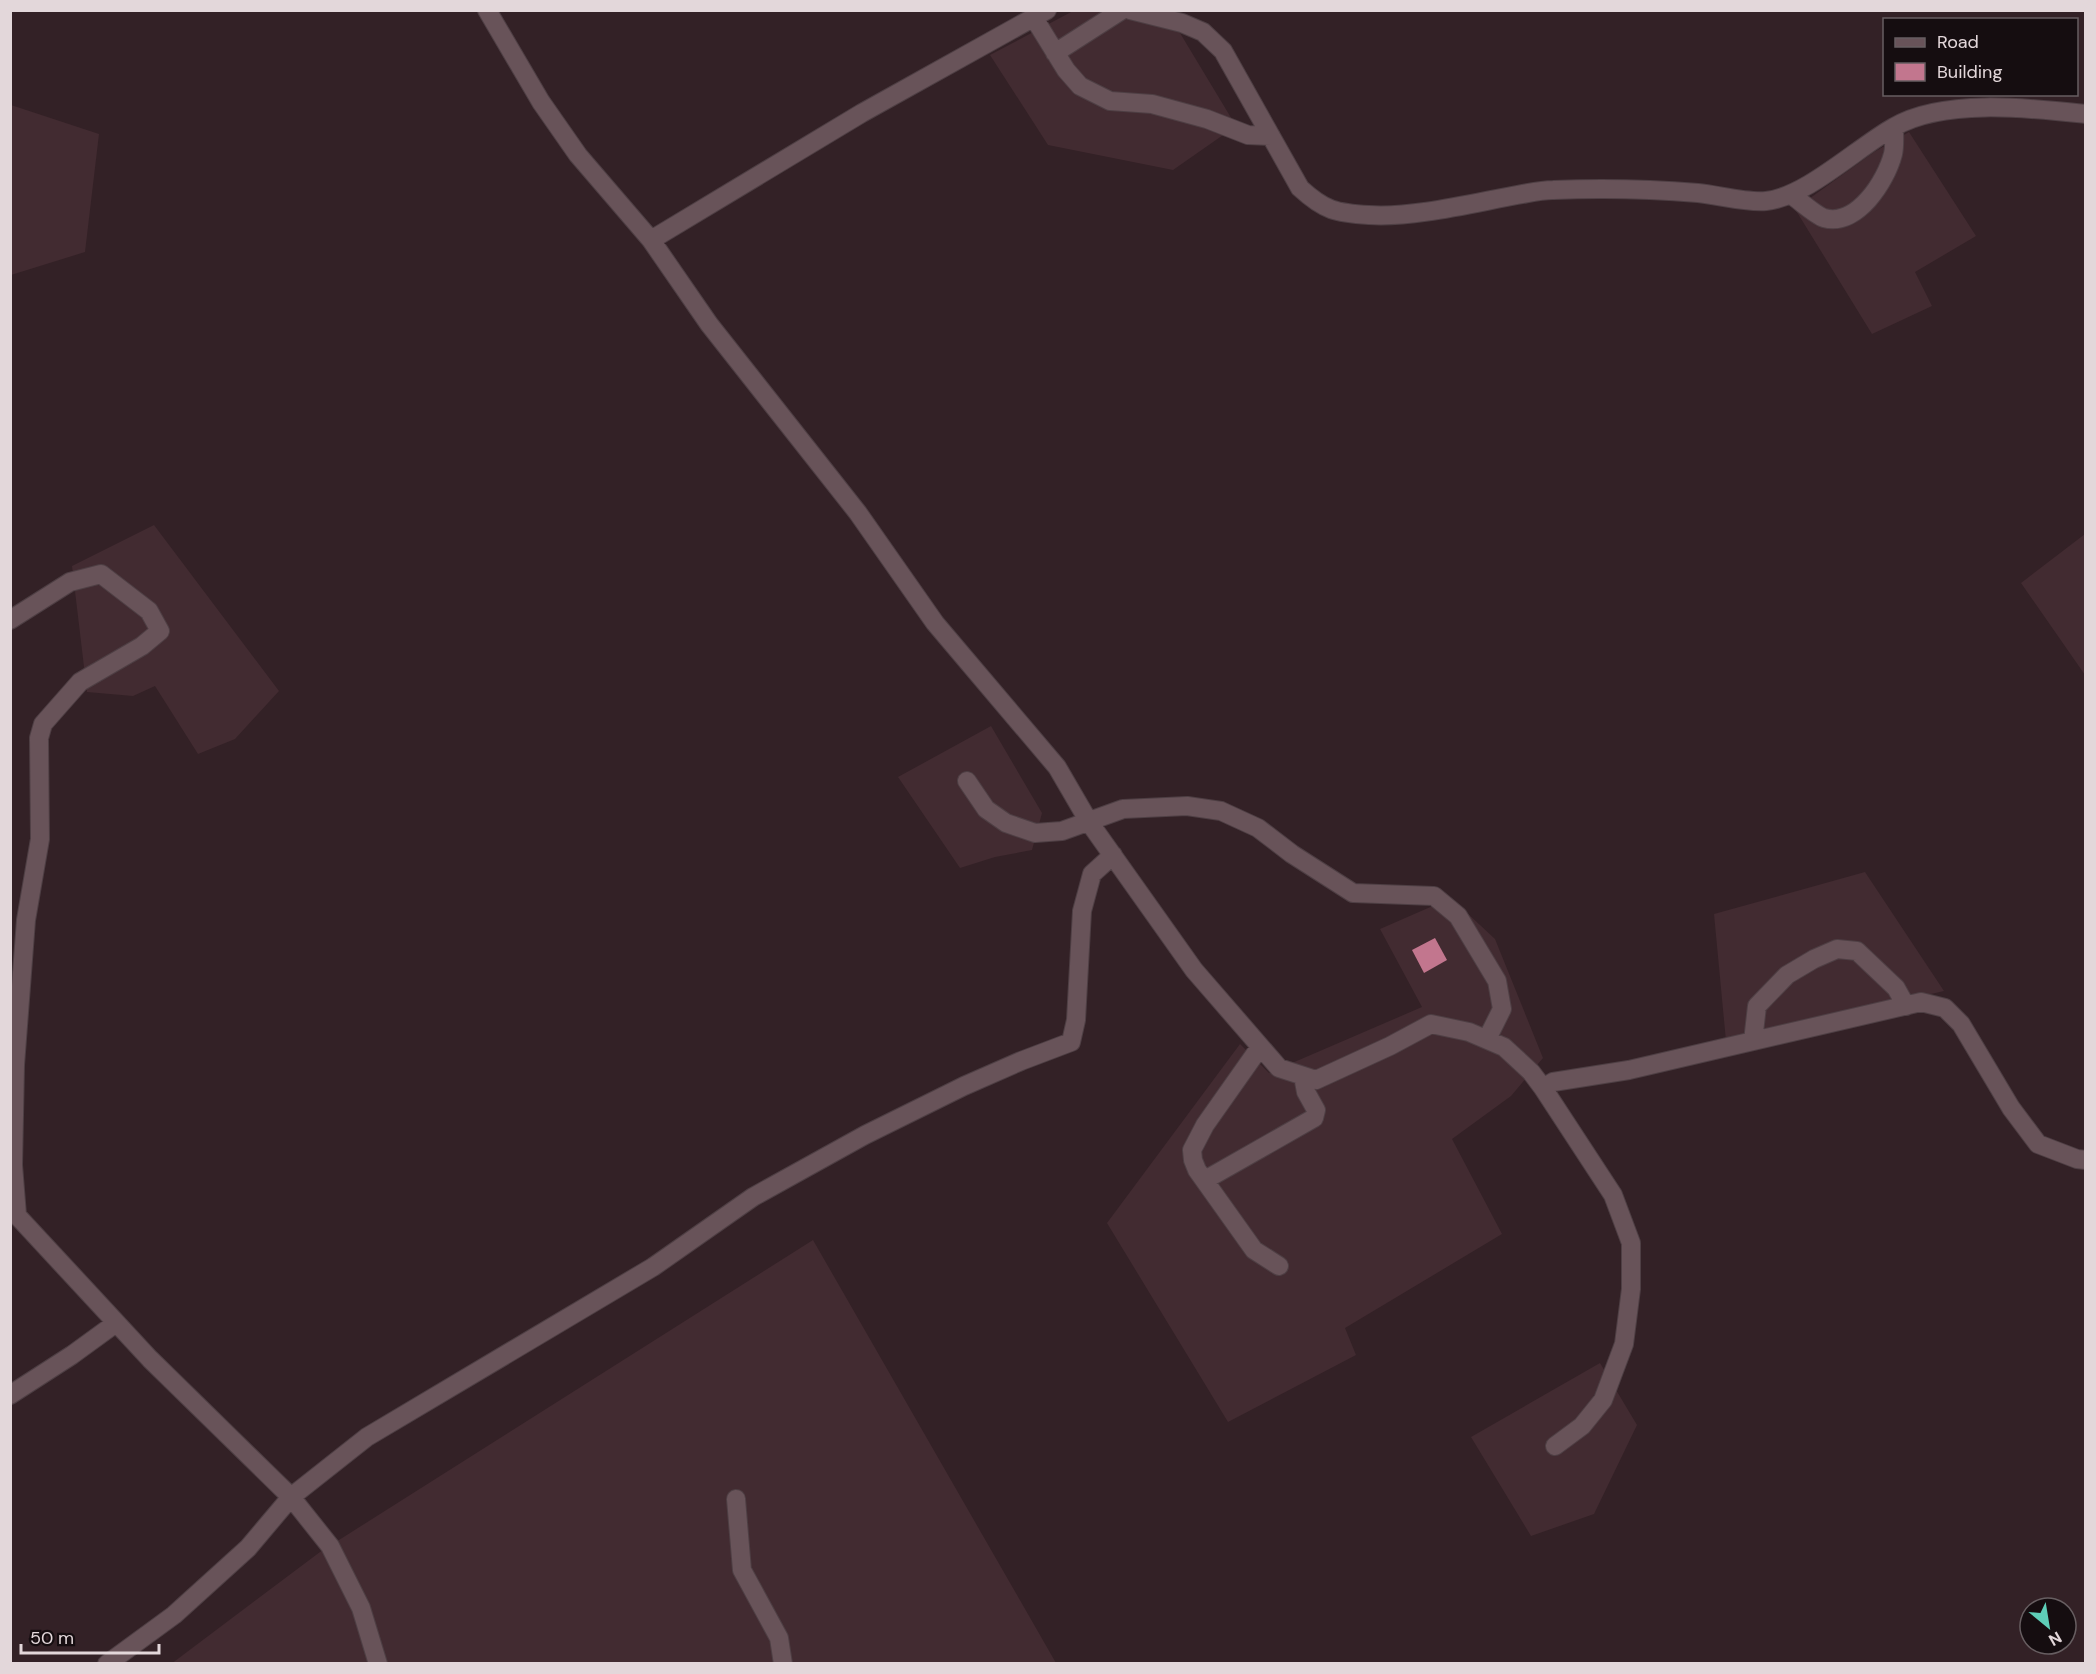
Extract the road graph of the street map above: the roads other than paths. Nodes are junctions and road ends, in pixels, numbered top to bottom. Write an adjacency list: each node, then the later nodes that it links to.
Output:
1 (488, 10): 10 (lane)
2 (1122, 10): 5 (lane)
3 (1130, 10): 8 (lane)
4 (1041, 14): 5 (lane); 10 (lane)
5 (1055, 52): 8 (lane)
6 (2085, 114): 7 (lane)
7 (1894, 127): 9 (lane); 9 (lane)
8 (1271, 136): 9 (lane)
9 (1790, 195)
10 (651, 240): 13 (lane)
11 (10, 620): 23 (lane)
12 (967, 781): 13 (lane)
13 (1089, 822): 14 (lane); 16 (lane)
14 (1113, 855): 18 (lane); 28 (lane)
15 (1905, 1006): 17 (lane); 17 (lane); 21 (lane)
16 (1486, 1040): 19 (lane); 20 (lane)
17 (1753, 1041): 20 (lane)
18 (1260, 1047): 19 (lane); 22 (lane)
19 (1303, 1076): 22 (lane)
20 (1543, 1088): 27 (lane)
21 (2085, 1160)
22 (1205, 1180): 24 (lane)
23 (14, 1211): 25 (lane)
24 (1279, 1266)
25 (116, 1323): 26 (lane); 28 (lane)
26 (10, 1395)
27 (1555, 1446)
28 (291, 1497): 30 (lane); 31 (lane)
29 (736, 1499): 32 (lane)
30 (106, 1664)
31 (378, 1664)
32 (783, 1664)

